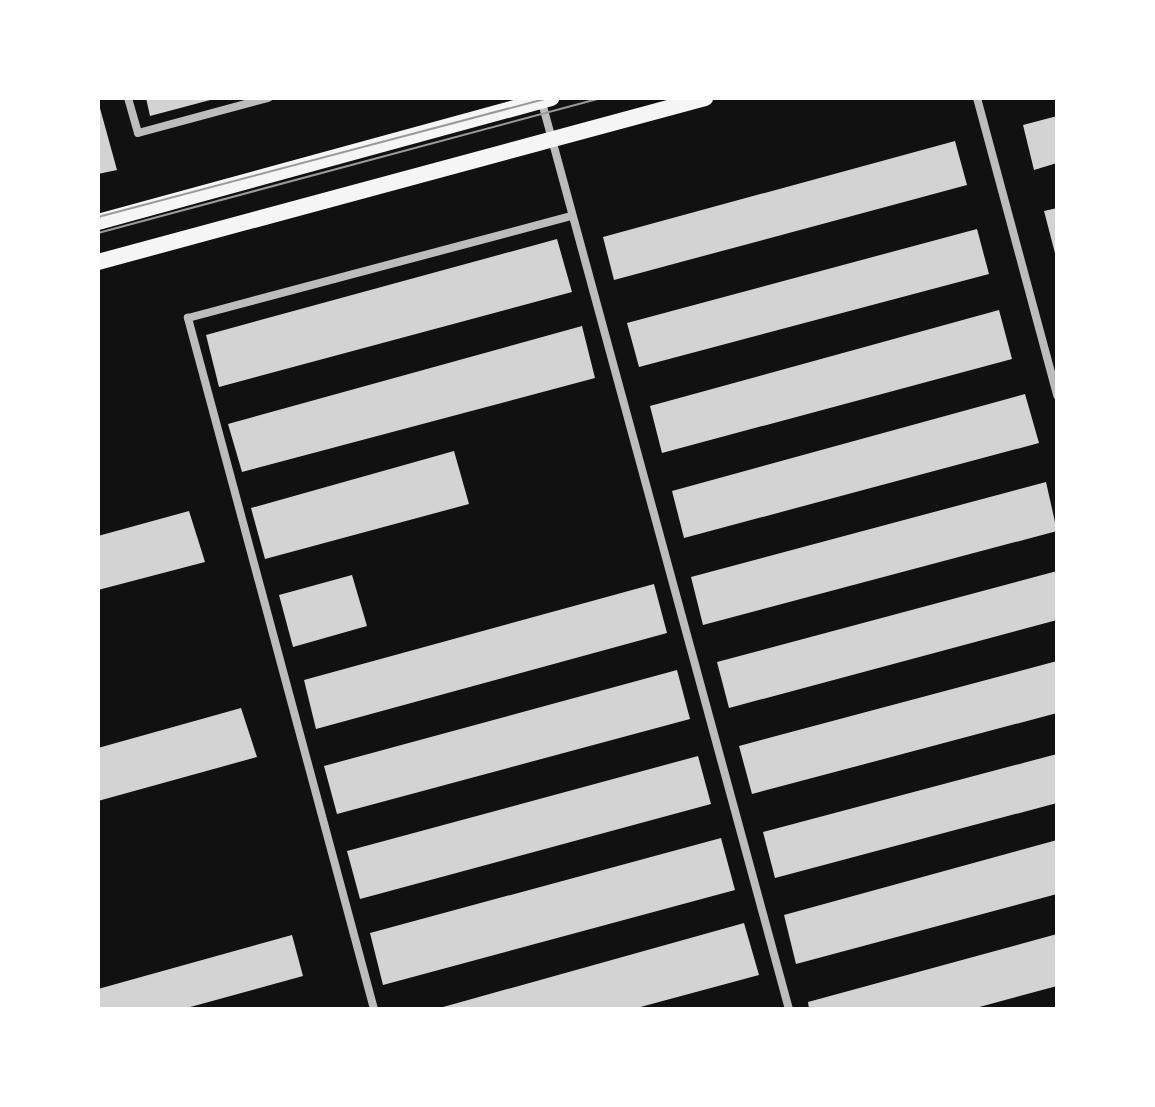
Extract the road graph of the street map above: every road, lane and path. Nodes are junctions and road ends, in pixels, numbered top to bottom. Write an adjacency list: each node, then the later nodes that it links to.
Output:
1 (128, 98): 2 (street)
2 (268, 98)
3 (705, 98): 6 (main road)
4 (977, 98): 10 (street)
5 (544, 99): 6 (street); 8 (main road)
6 (551, 139): 7 (street); 9 (main road)
7 (572, 216): 11 (street); 12 (street)
8 (98, 222)
9 (98, 262)
10 (1057, 395)
11 (374, 1009)
12 (789, 1009)

